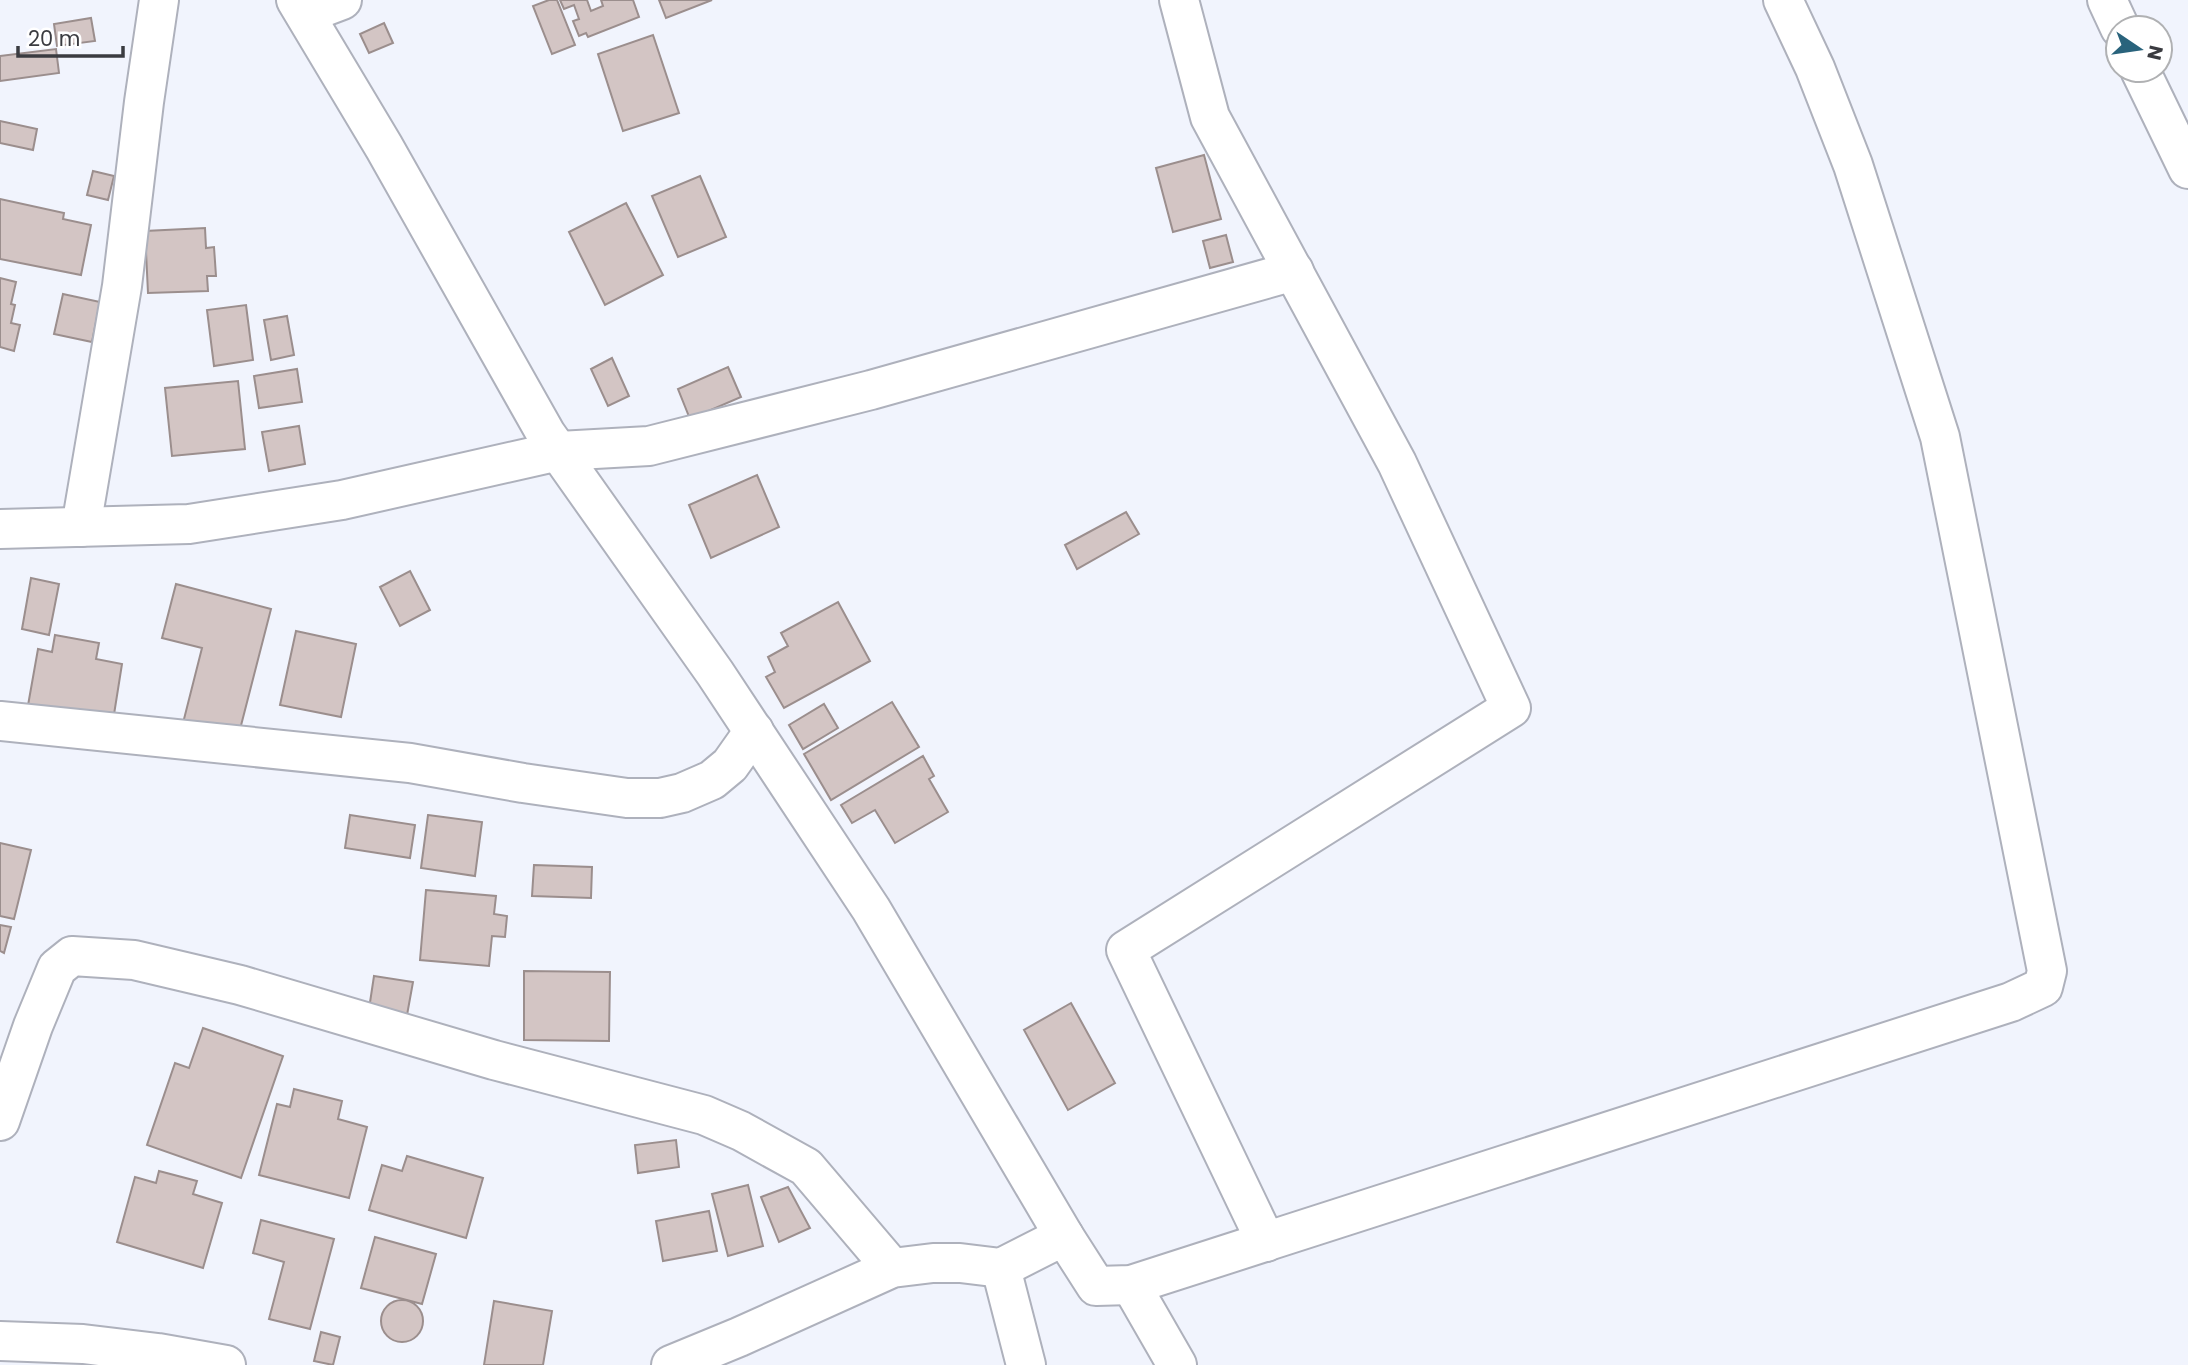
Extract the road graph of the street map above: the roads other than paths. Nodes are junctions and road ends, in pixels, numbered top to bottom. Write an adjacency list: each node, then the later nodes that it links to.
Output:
1 (159, 0): 10 (street)
2 (342, 0): 5 (street)
3 (1179, 0): 8 (street)
4 (1783, 0): 16 (street)
5 (300, 7): 9 (street)
6 (2147, 84): 7 (street)
7 (2188, 169)
8 (1294, 271): 9 (street); 16 (street)
9 (559, 451): 10 (street); 13 (street)
10 (81, 527): 11 (street)
11 (0, 529)
12 (0, 721): 13 (street)
13 (754, 731): 15 (street)
14 (0, 1121): 17 (street)
15 (1064, 1236): 18 (street); 19 (street)
16 (1266, 1242): 19 (street)
17 (892, 1268): 18 (street); 22 (street)
18 (1001, 1268): 23 (street)
19 (1131, 1285): 24 (street)
20 (0, 1341): 21 (street)
21 (226, 1365)
22 (671, 1365)
23 (1026, 1365)
24 (1177, 1365)

